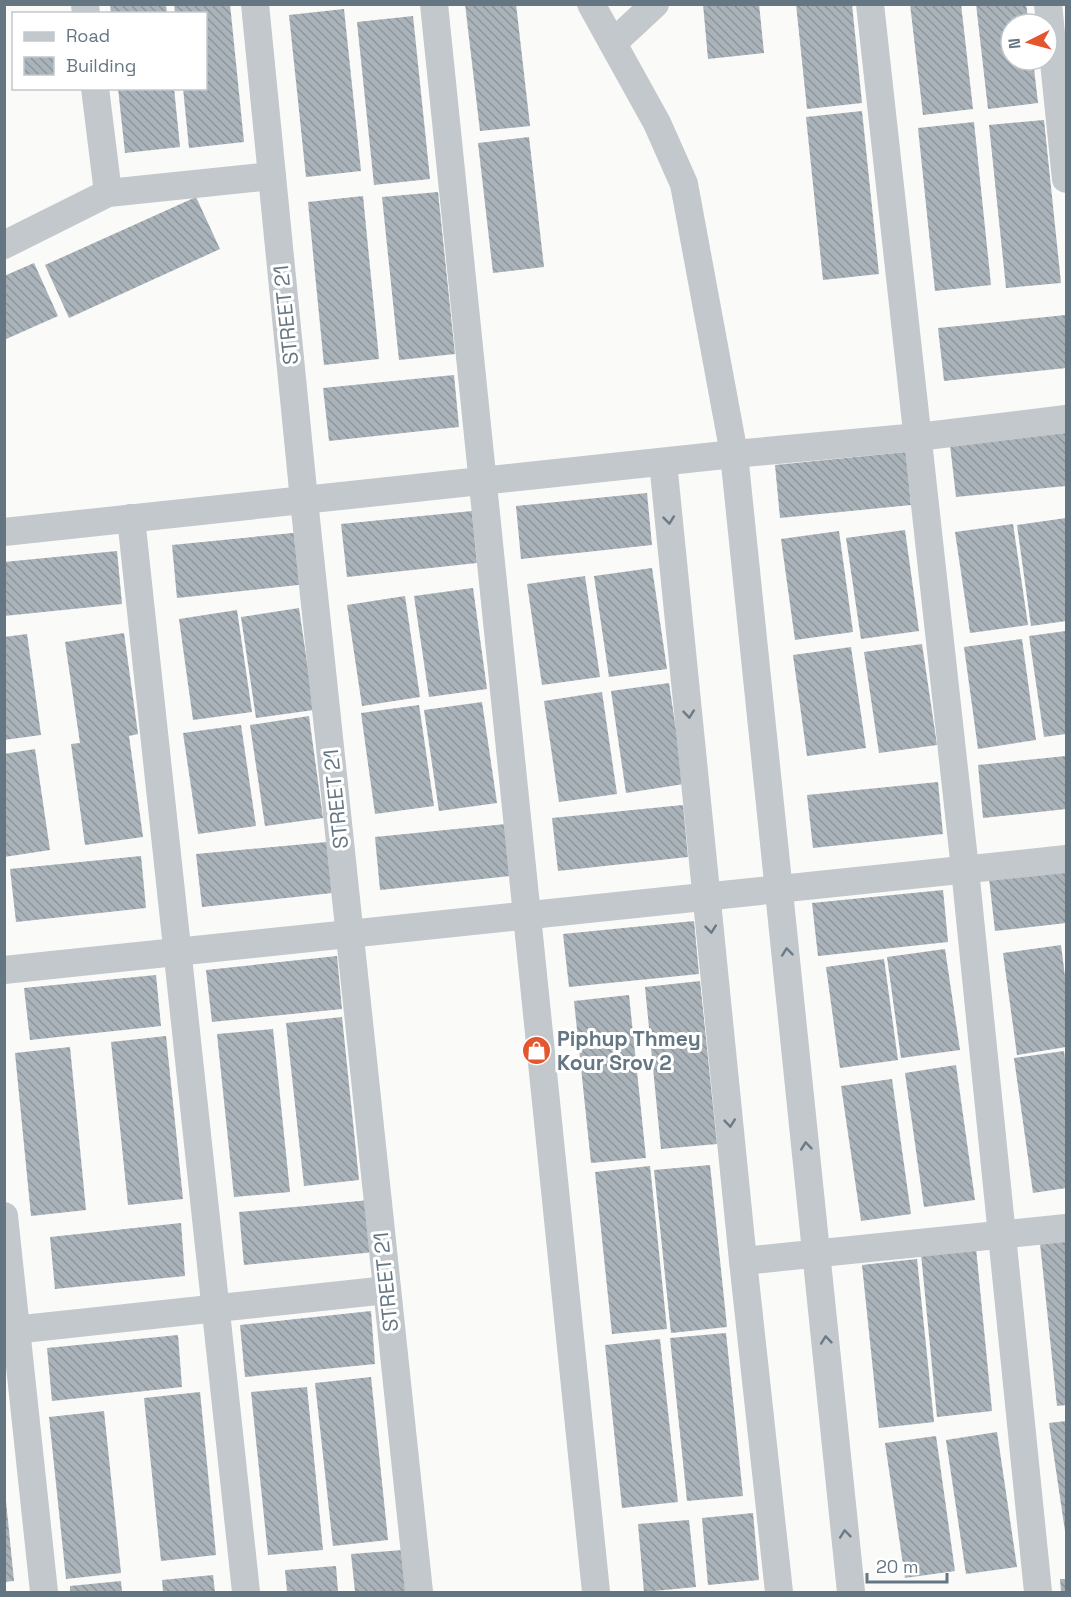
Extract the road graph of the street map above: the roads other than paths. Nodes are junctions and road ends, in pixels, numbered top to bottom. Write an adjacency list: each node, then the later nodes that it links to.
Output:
1 (255, 4): 9 (street, STREET 21)
2 (434, 4): 17 (street)
3 (591, 4): 7 (street)
4 (655, 4): 7 (street)
5 (870, 4): 14 (street)
6 (1048, 4): 10 (street)
7 (613, 43): 15 (street)
8 (95, 90): 11 (street)
9 (272, 176): 11 (street); 18 (street, STREET 21)
10 (1066, 179)
11 (108, 193): 12 (street)
12 (4, 245)
13 (1066, 419): 14 (street)
14 (918, 436): 15 (street); 22 (street)
15 (734, 454): 16 (street); 23 (street)
16 (663, 462): 17 (street); 24 (street, one-way to 24)
17 (482, 481): 18 (street); 25 (street)
18 (304, 500): 19 (street); 26 (street, STREET 21)
19 (131, 518): 20 (street); 27 (street)
20 (4, 532)
21 (1066, 859): 22 (street)
22 (965, 869): 23 (street); 31 (street)
23 (780, 889): 24 (street); 32 (street, one-way to 23)
24 (708, 896): 25 (street); 33 (street, one-way to 33)
25 (526, 915): 26 (street); 40 (street)
26 (350, 934): 27 (street); 34 (street, STREET 21)
27 (177, 952): 28 (street); 35 (street)
28 (4, 970)
29 (4, 1216): 36 (street)
30 (1066, 1228): 31 (street)
31 (1002, 1234): 32 (street); 43 (street)
32 (818, 1253): 33 (street); 42 (street, one-way to 32)
33 (743, 1261): 41 (street)
34 (387, 1290): 35 (street); 39 (street, STREET 21)
35 (216, 1308): 36 (street); 38 (street)
36 (10, 1330): 37 (street)
37 (44, 1593)
38 (246, 1593)
39 (419, 1593)
40 (596, 1593)
41 (779, 1593)
42 (851, 1593)
43 (1038, 1593)

